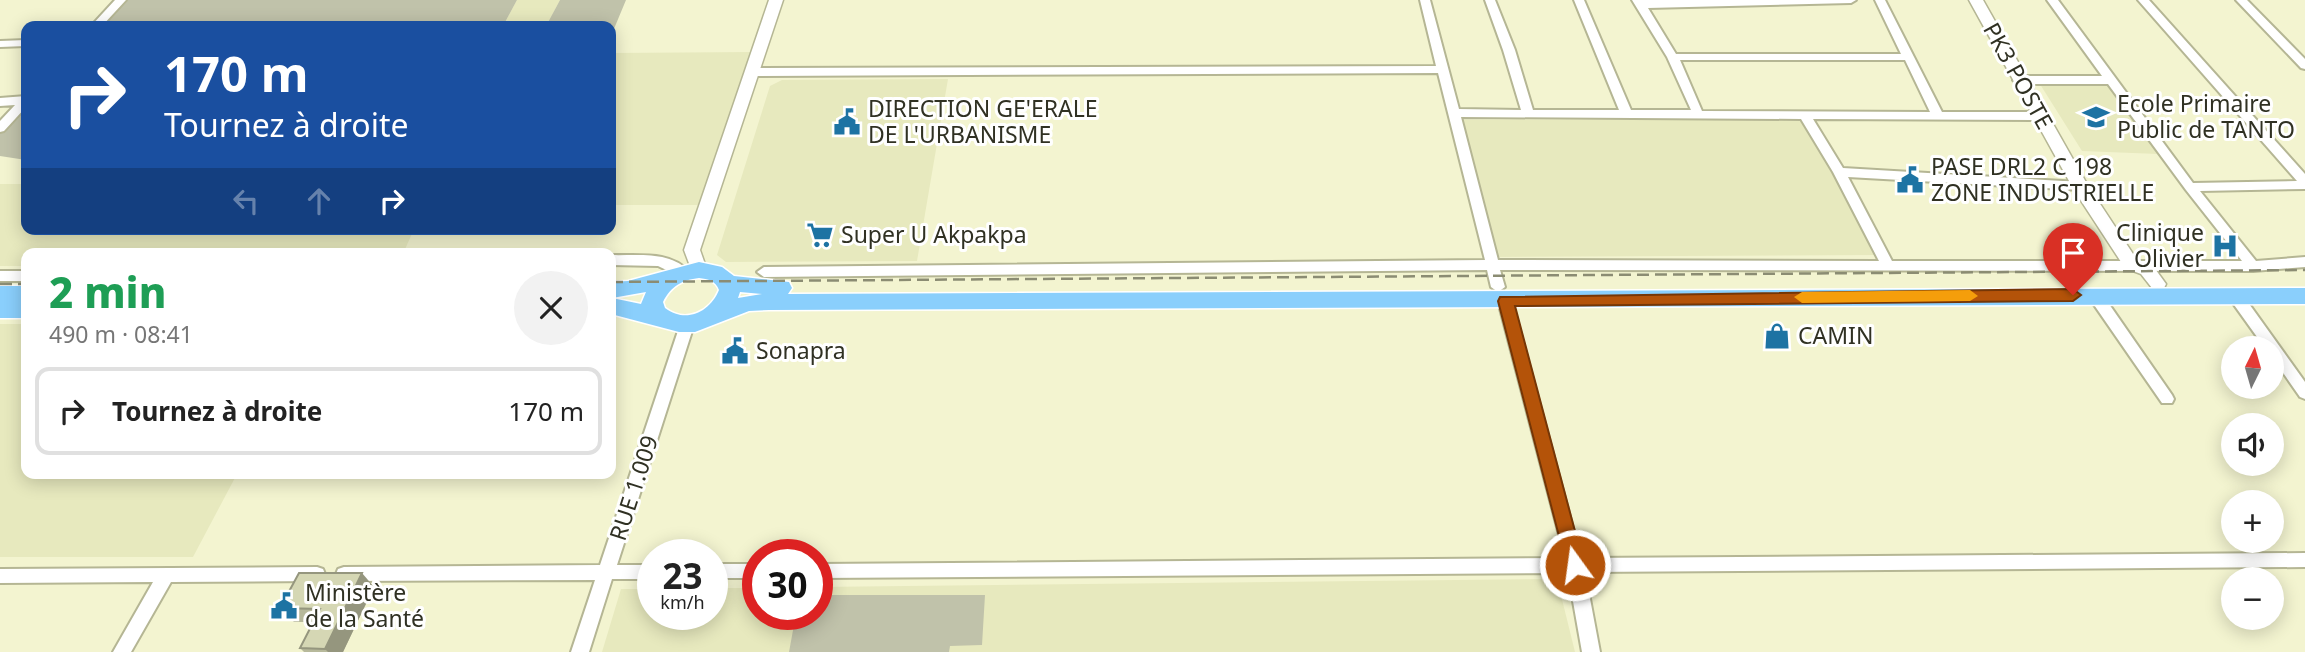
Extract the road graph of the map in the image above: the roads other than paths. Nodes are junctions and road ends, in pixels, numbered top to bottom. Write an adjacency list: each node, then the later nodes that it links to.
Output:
1 (121, 0): 13 (street)
2 (776, 0): 20 (street)
3 (1425, 0): 19 (street)
4 (1490, 0): 27 (street)
5 (1579, 0): 28 (street)
6 (1851, 0): 12 (street)
7 (1880, 0): 17 (street)
8 (1976, 0): 21 (street, PK3 POSTE)
9 (2052, 0): 22 (street)
10 (2143, 0): 35 (street)
11 (2241, 0): 18 (street)
12 (1638, 3): 16 (street)
13 (101, 21)
14 (21, 43): 15 (street)
15 (0, 44)
16 (1673, 57): 17 (street); 29 (street)
17 (1909, 57): 31 (street)
18 (2305, 66)
19 (1443, 69): 20 (street); 26 (street)
20 (752, 72): 44 (street)
21 (2019, 80): 22 (street); 32 (street, PK3 POSTE)
22 (2110, 80): 37 (street)
23 (21, 101): 24 (street)
24 (0, 102)
25 (21, 106): 33 (street)
26 (1454, 113): 27 (street); 49 (street)
27 (1528, 113): 28 (street)
28 (1627, 114): 29 (street)
29 (1698, 114): 30 (street)
30 (1805, 115): 31 (street); 34 (street)
31 (1938, 116): 32 (street)
32 (2040, 116): 36 (street, PK3 POSTE)
33 (0, 128)
34 (1839, 172): 36 (street); 40 (street)
35 (2305, 183): 37 (street)
36 (2080, 186): 41 (street, PK3 POSTE)
37 (2190, 187): 42 (street)
38 (616, 260): 44 (street)
39 (2305, 262): 42 (street)
40 (1887, 264): 41 (street); 49 (street)
41 (2131, 264): 42 (street); 50 (street, PK3 POSTE)
42 (2253, 266)
43 (764, 272): 49 (street)
44 (686, 273): 48 (highway); 51 (highway); 61 (highway)
45 (0, 276): 46 (street)
46 (21, 276)
47 (2305, 283): 50 (highway)
48 (728, 284): 49 (highway); 60 (highway)
49 (1499, 284): 50 (highway); 54 (highway); 60 (highway); 66 (street)
50 (2158, 284)
51 (616, 290)
52 (0, 294): 53 (highway)
53 (21, 294)
54 (2095, 295): 56 (highway); 64 (street)
55 (2305, 296): 56 (highway)
56 (2237, 298): 63 (street)
57 (616, 307): 61 (highway)
58 (0, 310): 59 (highway)
59 (21, 310)
60 (717, 313): 62 (highway)
61 (657, 316): 62 (highway)
62 (687, 325): 68 (street, RUE 1.009)
63 (2305, 393)
64 (2167, 399)
65 (2305, 560): 66 (street)
66 (1575, 565): 67 (street); 74 (street)
67 (833, 570)
68 (607, 572): 69 (street); 70 (street); 73 (street, RUE 1.009)
69 (637, 572)
70 (166, 575): 71 (street); 72 (street)
71 (0, 576)
72 (122, 652)
73 (580, 652)
74 (1591, 652)

